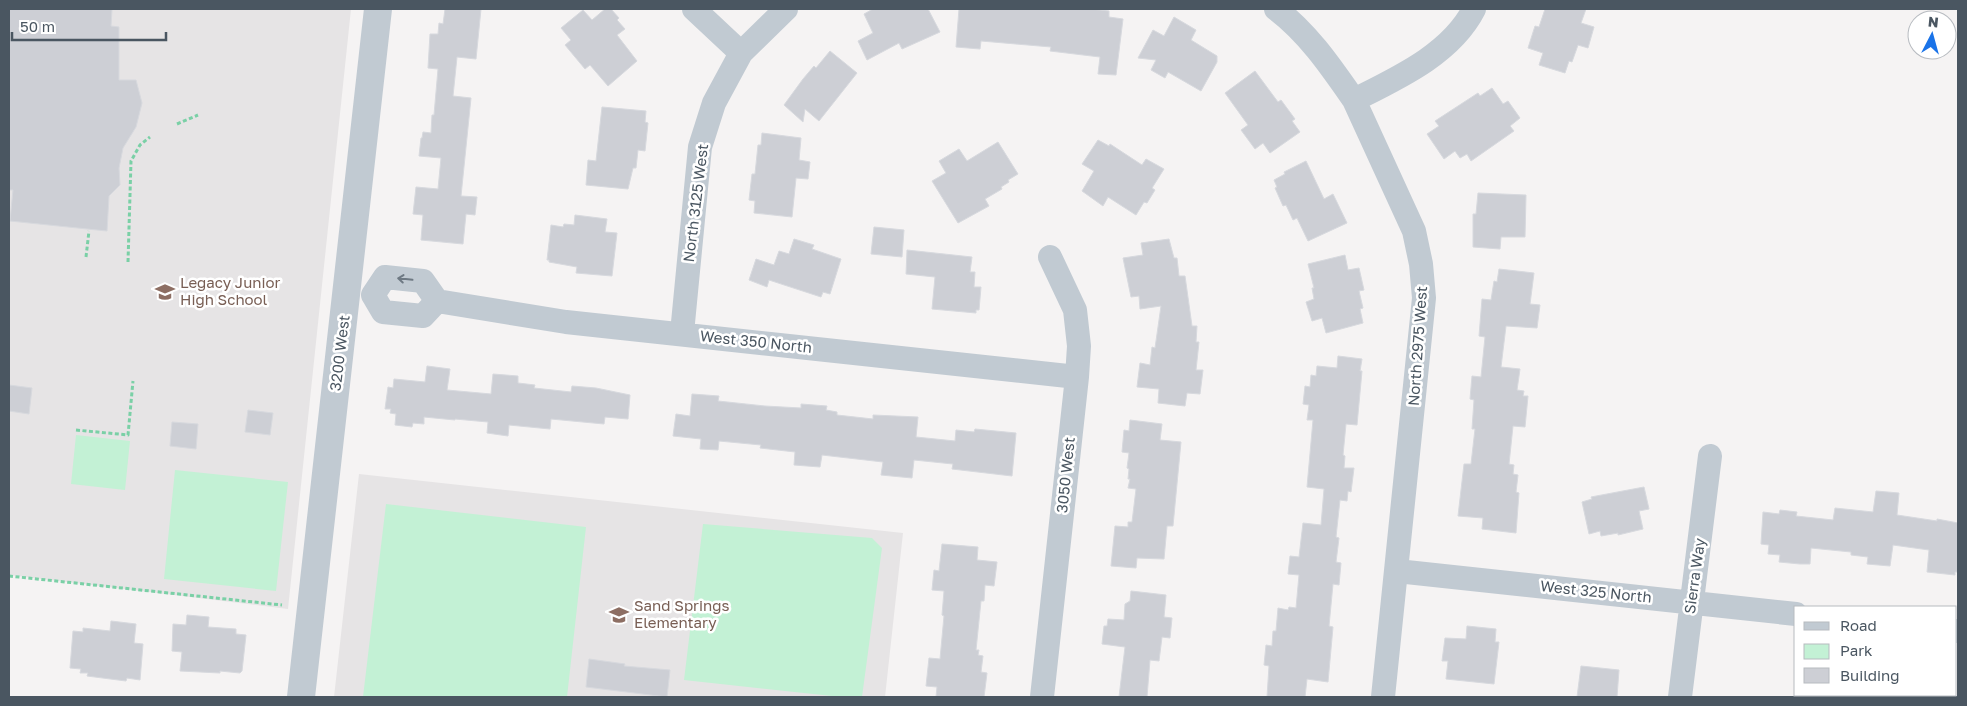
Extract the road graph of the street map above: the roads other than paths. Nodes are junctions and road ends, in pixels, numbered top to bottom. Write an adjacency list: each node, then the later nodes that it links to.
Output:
1 (378, 9): 9 (street, 3200 West)
2 (694, 9): 6 (street)
3 (786, 9): 6 (street, North 3125 West)
4 (1276, 9): 7 (street, North 2975 West)
5 (1474, 9): 7 (street)
6 (741, 53): 11 (street, North 3125 West)
7 (1354, 100): 14 (street, North 2975 West)
8 (1050, 257): 12 (street, 3050 West)
9 (360, 294): 10 (street); 10 (street, one-way to 9); 17 (street, 3200 West)
10 (437, 301): 11 (street, West 350 North)
11 (682, 334): 12 (street, West 350 North)
12 (1077, 377): 18 (street, 3050 West)
13 (1710, 456): 15 (street, Sierra Way)
14 (1397, 571): 15 (street, West 325 North); 19 (street, North 2975 West)
15 (1691, 602): 16 (street, West 325 North); 20 (street, Sierra Way)
16 (1794, 614)
17 (301, 697)
18 (1042, 697)
19 (1383, 697)
20 (1680, 697)

